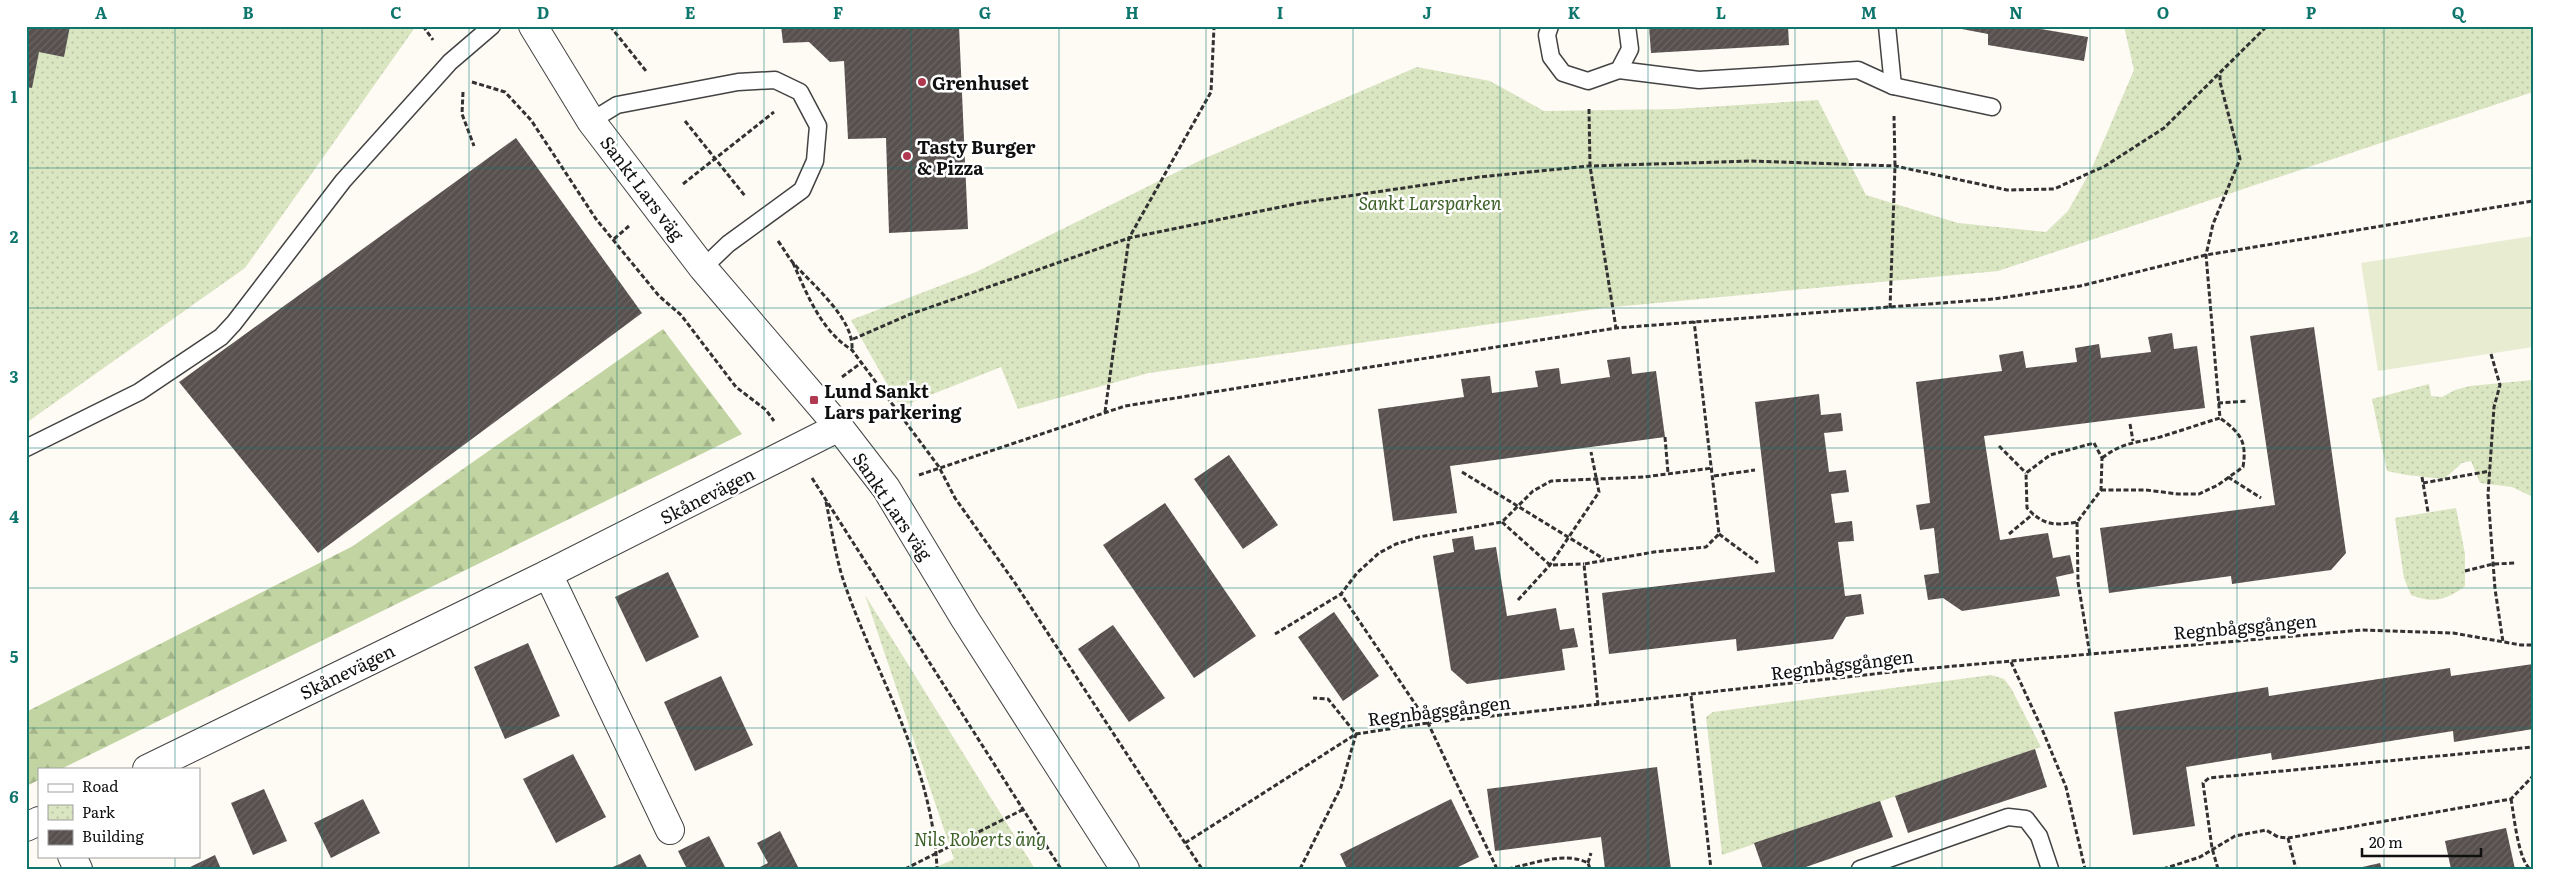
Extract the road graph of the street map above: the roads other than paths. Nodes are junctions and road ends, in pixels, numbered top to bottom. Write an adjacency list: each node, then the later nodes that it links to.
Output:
1 (492, 26): 12 (lane)
2 (533, 26): 9 (street, Sankt Lars väg)
3 (1550, 26): 6 (lane)
4 (1627, 26): 6 (lane)
5 (1888, 26): 7 (lane)
6 (1619, 70): 7 (lane)
7 (1893, 86): 8 (lane)
8 (1992, 107)
9 (591, 121): 10 (street, Sankt Lars väg); 10 (lane)
10 (703, 268): 11 (street, Sankt Lars väg)
11 (839, 428): 13 (street, Skånevägen); 18 (street, Sankt Lars väg)
12 (26, 448)
13 (548, 574): 14 (street, Skånevägen); 17 (street)
14 (149, 768)
15 (38, 821): 16 (street)
16 (26, 827)
17 (670, 830)
18 (1122, 866)
19 (1860, 869): 20 (lane)
20 (2050, 869)

